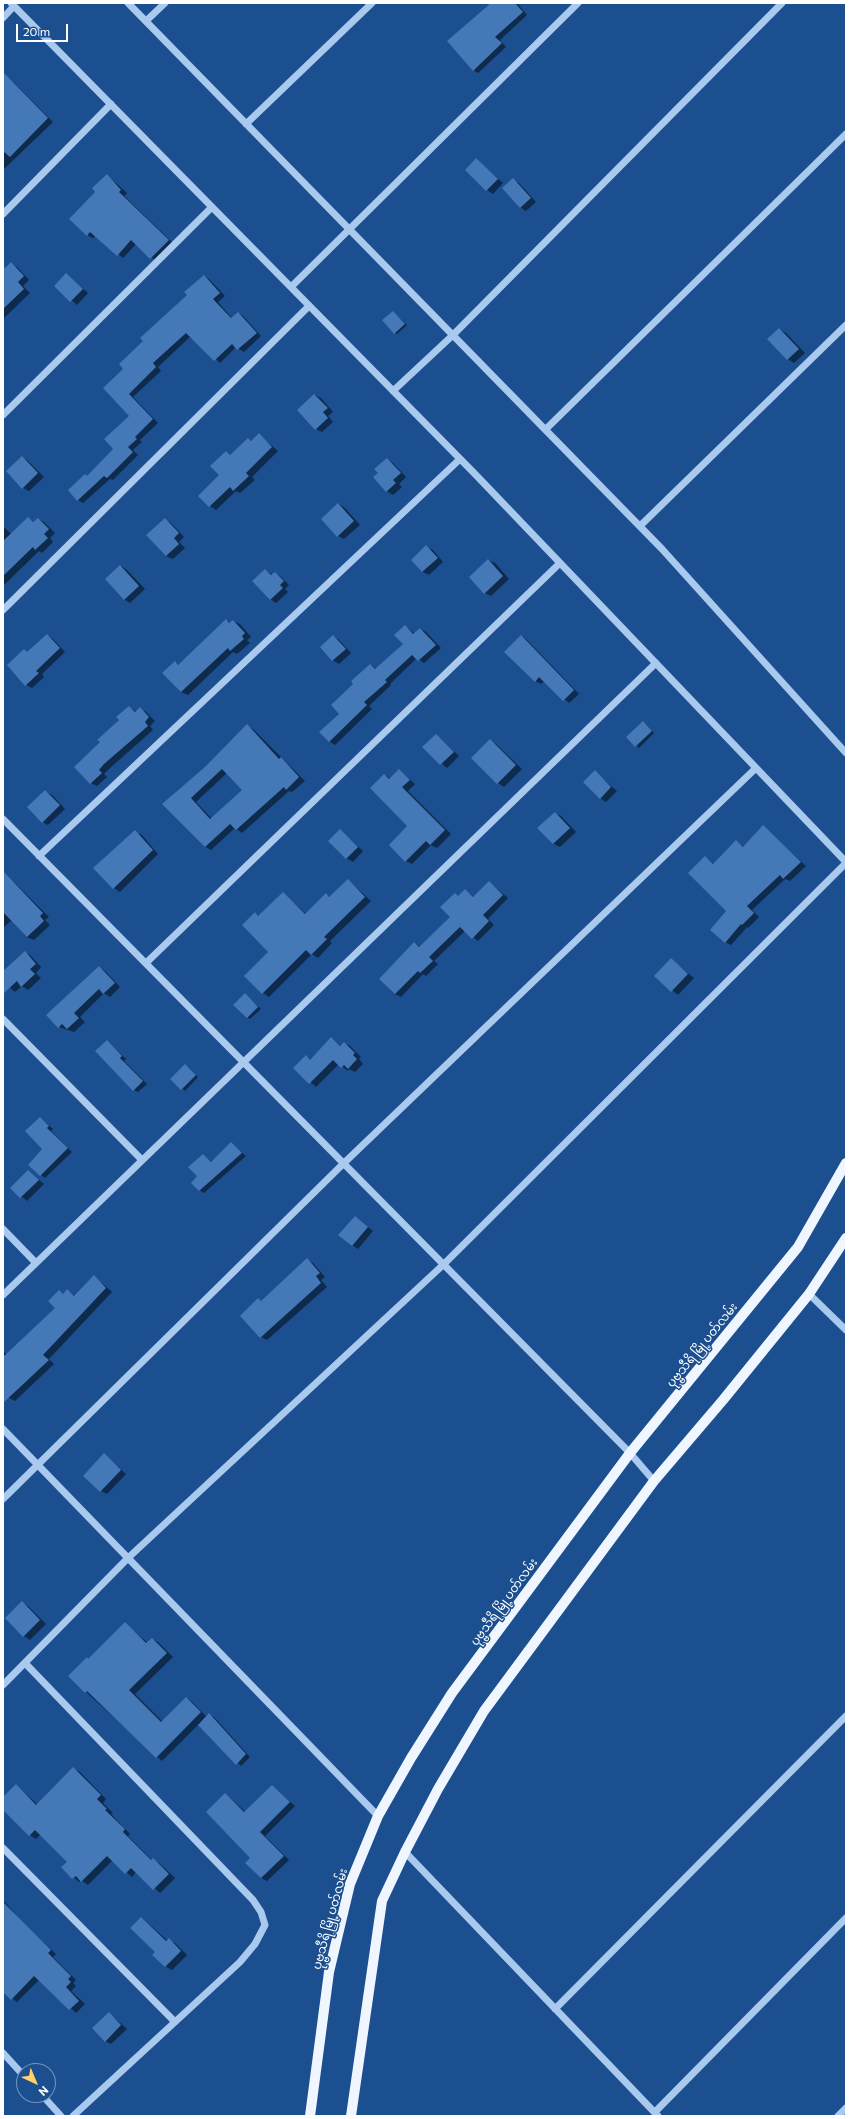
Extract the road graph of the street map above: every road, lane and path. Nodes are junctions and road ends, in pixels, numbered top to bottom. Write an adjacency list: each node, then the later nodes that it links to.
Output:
1 (128, 3): 8 (street)
2 (165, 3): 8 (street)
3 (372, 3): 10 (street)
4 (578, 3): 14 (street)
5 (782, 3): 18 (street)
6 (13, 5): 7 (street); 9 (street)
7 (3, 18)
8 (146, 21): 10 (street)
9 (111, 104): 12 (street); 13 (street)
10 (246, 124): 14 (street)
11 (846, 134): 21 (street)
12 (212, 207): 15 (street); 20 (street)
13 (3, 214)
14 (350, 230): 15 (street); 18 (street)
15 (291, 287): 16 (street)
16 (309, 306): 19 (street); 25 (street)
17 (846, 325): 23 (street)
18 (453, 335): 19 (street); 21 (street)
19 (393, 391): 22 (street)
20 (3, 415)
21 (546, 430): 23 (street)
22 (460, 459): 24 (street); 30 (street)
23 (640, 526): 27 (street)
24 (560, 563): 26 (street); 32 (street)
25 (3, 610)
26 (656, 664): 28 (street); 34 (street)
27 (846, 754)
28 (756, 768): 31 (street); 36 (street)
29 (3, 819): 30 (street)
30 (39, 856): 32 (street)
31 (846, 862): 41 (street)
32 (146, 963): 34 (street)
33 (3, 1019): 35 (street)
34 (244, 1062): 35 (street); 36 (street)
35 (142, 1160): 40 (street)
36 (344, 1163): 41 (street); 47 (street)
37 (846, 1163): 46 (main road, ပုဗ္ဗသီရိ မြို့ပတ်လမ်း)
38 (3, 1229): 40 (street)
39 (846, 1238): 42 (main road)
40 (36, 1263): 43 (street)
41 (444, 1264): 46 (street); 50 (street)
42 (809, 1294): 44 (street); 48 (main road)
43 (3, 1295)
44 (846, 1330)
45 (3, 1429): 47 (street)
46 (630, 1453): 48 (street); 54 (main road, ပုဗ္ဗသီရိ မြို့ပတ်လမ်း)
47 (38, 1465): 49 (street); 50 (street)
48 (654, 1481): 56 (main road)
49 (3, 1499)
50 (128, 1558): 51 (street); 54 (street)
51 (25, 1663): 52 (street); 59 (street)
52 (3, 1686)
53 (846, 1716): 58 (street)
54 (378, 1816): 67 (main road, ပုဗ္ဗသီရိ မြို့ပတ်လမ်း)
55 (3, 1848): 59 (street)
56 (405, 1852): 58 (street); 68 (main road)
57 (846, 1918): 64 (street)
58 (555, 2009): 64 (street)
59 (175, 2022): 66 (street)
60 (3, 2054): 61 (street)
61 (16, 2068)
62 (49, 2103): 65 (street)
63 (846, 2108): 69 (street)
64 (656, 2114)
65 (61, 2116)
66 (73, 2116)
67 (310, 2116)
68 (351, 2116)
69 (838, 2116)

